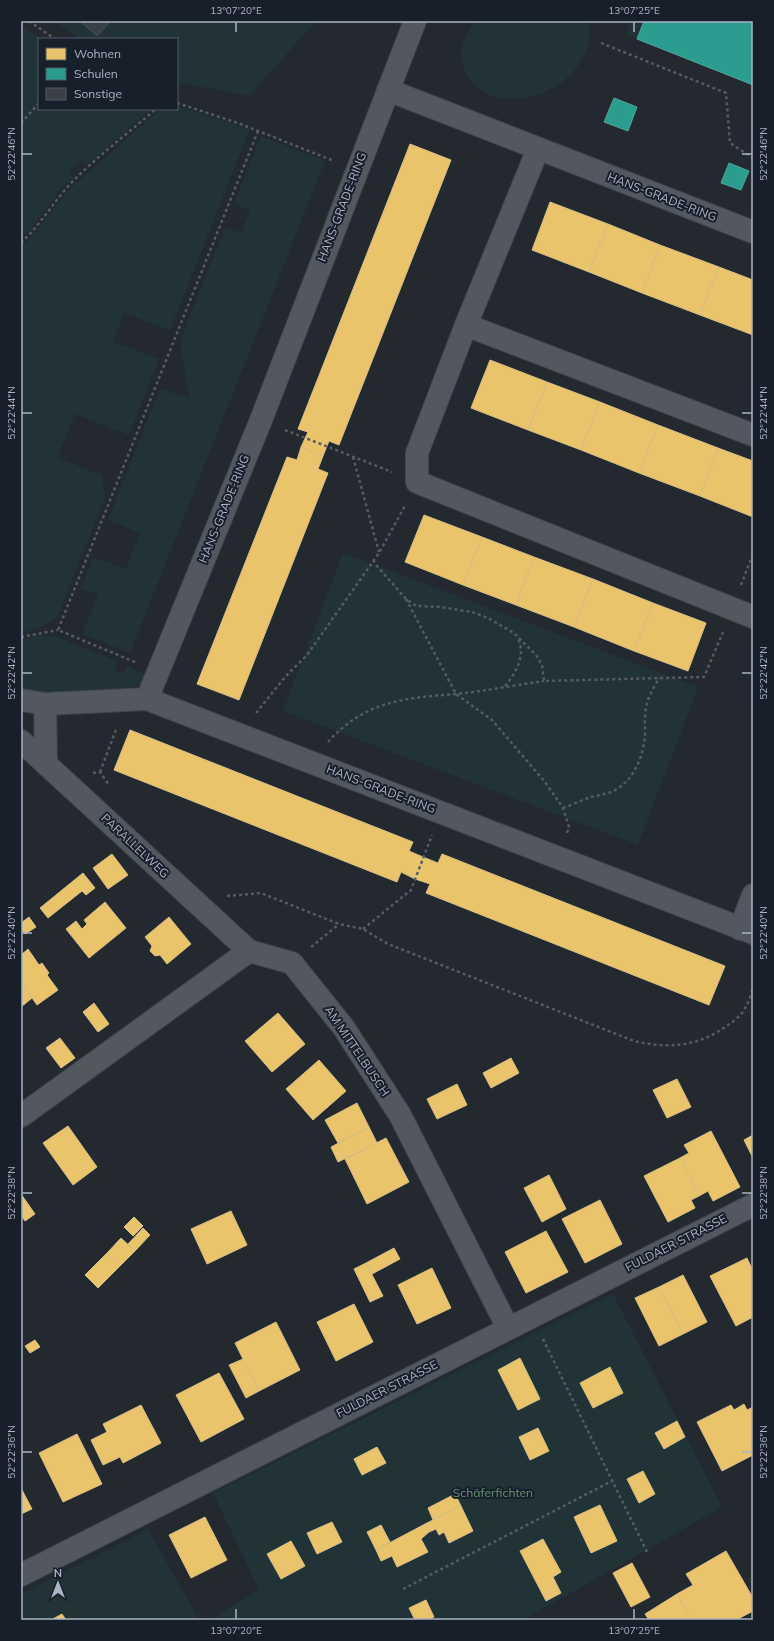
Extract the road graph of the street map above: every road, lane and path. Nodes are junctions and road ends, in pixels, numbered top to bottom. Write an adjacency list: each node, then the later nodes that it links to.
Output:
1 (29, 21): 3 (path)
2 (415, 21): 5 (street)
3 (54, 38)
4 (601, 43): 12 (path)
5 (388, 90): 11 (street, HANS-GRADE-RING); 13 (street, HANS-GRADE-RING)
6 (178, 103): 10 (path)
7 (38, 104): 9 (path)
8 (155, 110): 15 (path)
9 (21, 123)
10 (258, 131): 13 (path); 27 (path)
11 (538, 149): 14 (street, HANS-GRADE-RING); 16 (street)
12 (753, 158)
13 (356, 170): 30 (street, HANS-GRADE-RING)
14 (753, 232)
15 (21, 242)
16 (466, 325): 17 (street); 20 (street)
17 (753, 435)
18 (306, 438): 19 (path)
19 (353, 457): 20 (path); 21 (path)
20 (417, 482): 21 (path); 25 (street)
21 (379, 553): 23 (path)
22 (753, 554): 25 (path)
23 (373, 560): 24 (path); 38 (path)
24 (406, 599): 28 (path); 34 (path)
25 (732, 608): 26 (street); 31 (path)
26 (753, 617)
27 (58, 630): 29 (path); 30 (path)
28 (514, 634): 32 (path); 33 (path)
29 (21, 637)
30 (158, 671): 35 (street, HANS-GRADE-RING)
31 (659, 678): 32 (path); 44 (path)
32 (544, 681): 33 (path)
33 (505, 687): 34 (path)
34 (456, 694): 40 (path); 44 (path)
35 (137, 699): 37 (street); 38 (street, HANS-GRADE-RING); 42 (path)
36 (21, 700): 37 (street)
37 (44, 704): 41 (street)
38 (240, 735): 40 (street, HANS-GRADE-RING)
39 (21, 741): 41 (street, PARALLELWEG)
40 (311, 762): 46 (street, HANS-GRADE-RING)
41 (53, 770): 42 (path); 52 (street, PARALLELWEG)
42 (100, 772): 43 (path)
43 (111, 787)
44 (563, 808): 46 (path)
45 (423, 857): 50 (path)
46 (558, 858): 51 (street, HANS-GRADE-RING)
47 (753, 895): 51 (street)
48 (224, 896): 49 (path)
49 (339, 924): 50 (path); 53 (path)
50 (363, 930): 54 (path)
51 (747, 931)
52 (249, 950): 53 (street); 55 (street)
53 (292, 963): 58 (street, AM MITTELBUSCH)
54 (753, 988)
55 (21, 1116)
56 (753, 1204): 57 (street, FULDAER STRASSE)
57 (532, 1316): 58 (street, FULDAER STRASSE); 59 (path)
58 (508, 1328): 61 (street, FULDAER STRASSE)
59 (612, 1481): 60 (path); 62 (path)
60 (647, 1552)
61 (21, 1574)
62 (403, 1589)

